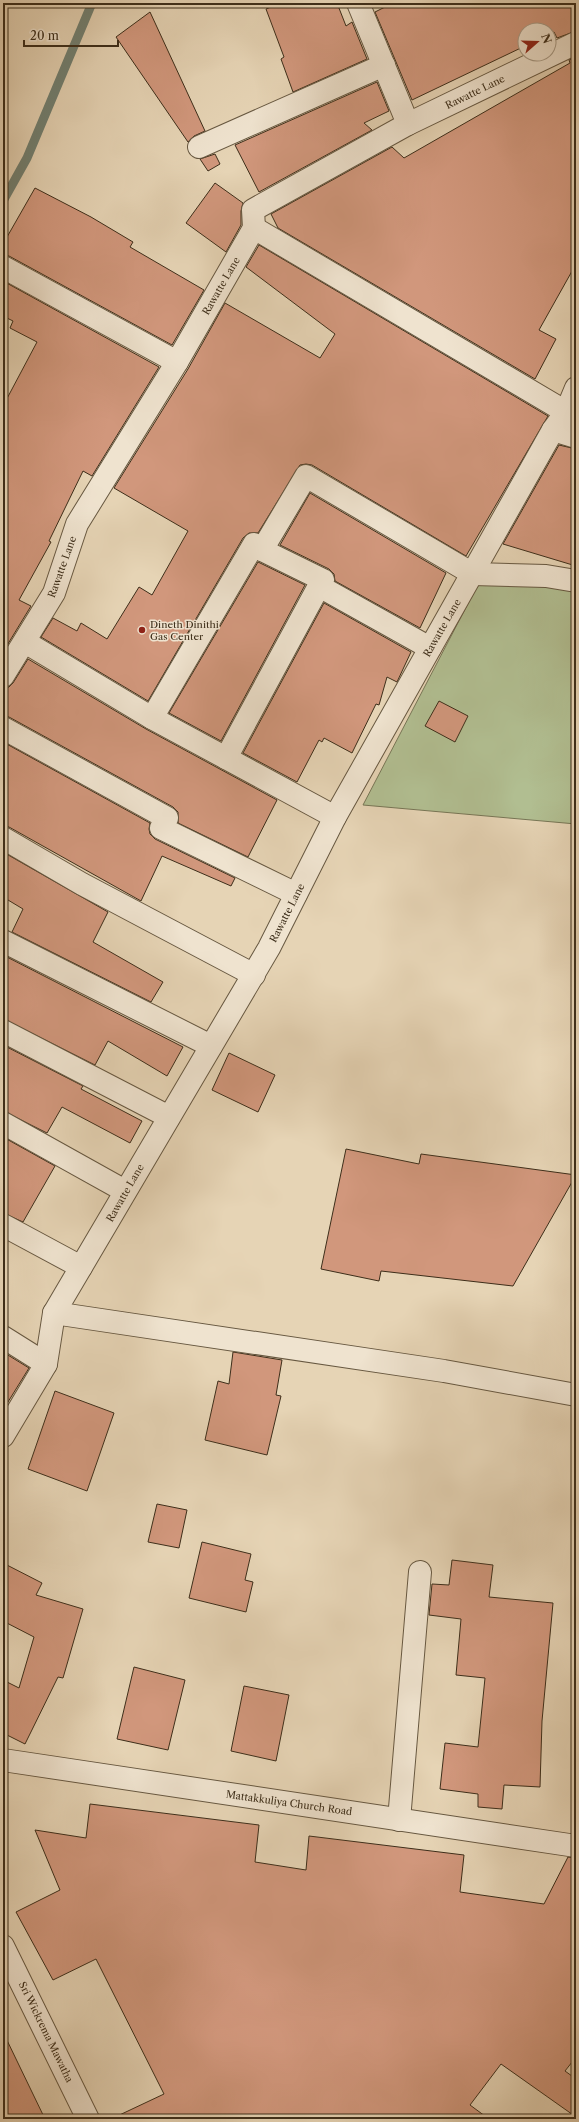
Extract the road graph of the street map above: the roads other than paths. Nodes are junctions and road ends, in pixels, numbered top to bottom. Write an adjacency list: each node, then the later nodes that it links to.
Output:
1 (358, 3): 3 (street)
2 (576, 43): 4 (street, Rawatte Lane)
3 (384, 66): 4 (street); 5 (street)
4 (408, 124): 6 (street, Rawatte Lane)
5 (199, 147)
6 (254, 228): 8 (street, Rawatte Lane); 10 (street)
7 (3, 267): 8 (street)
8 (177, 362): 17 (street, Rawatte Lane)
9 (576, 388): 10 (street, Rawatte Lane)
10 (566, 412): 11 (street, Rawatte Lane)
11 (553, 430): 12 (street); 14 (street, Rawatte Lane)
12 (576, 437)
13 (262, 550): 14 (street); 16 (street); 20 (street)
14 (473, 574): 15 (street); 18 (street, Rawatte Lane)
15 (576, 581)
16 (319, 586): 18 (street); 22 (street)
17 (25, 642): 19 (street, Rawatte Lane); 20 (street)
18 (430, 648): 23 (street, Rawatte Lane)
19 (3, 676)
20 (152, 718): 22 (street)
21 (3, 728): 25 (street)
22 (226, 758): 23 (street)
23 (335, 817): 25 (street, Rawatte Lane)
24 (3, 838): 27 (street)
25 (296, 894): 27 (street, Rawatte Lane)
26 (3, 941): 29 (street)
27 (254, 974): 29 (street, Rawatte Lane)
28 (3, 1031): 30 (street)
29 (212, 1046): 30 (street, Rawatte Lane)
30 (169, 1117): 32 (street, Rawatte Lane)
31 (3, 1124): 32 (street)
32 (125, 1191): 34 (street, Rawatte Lane)
33 (3, 1225): 34 (street)
34 (81, 1267): 35 (street, Rawatte Lane)
35 (54, 1313): 37 (street, Rawatte Lane); 38 (street)
36 (3, 1337): 37 (street)
37 (46, 1364): 39 (street, Rawatte Lane)
38 (576, 1395)
39 (3, 1436)
40 (420, 1572): 42 (street)
41 (3, 1760): 42 (street, Mattakkuliya Church Road)
42 (399, 1820): 43 (street, Mattakkuliya Church Road)
43 (576, 1846)
44 (3, 1946): 45 (street, Sri Wickrema Mawatha)
45 (88, 2119)

